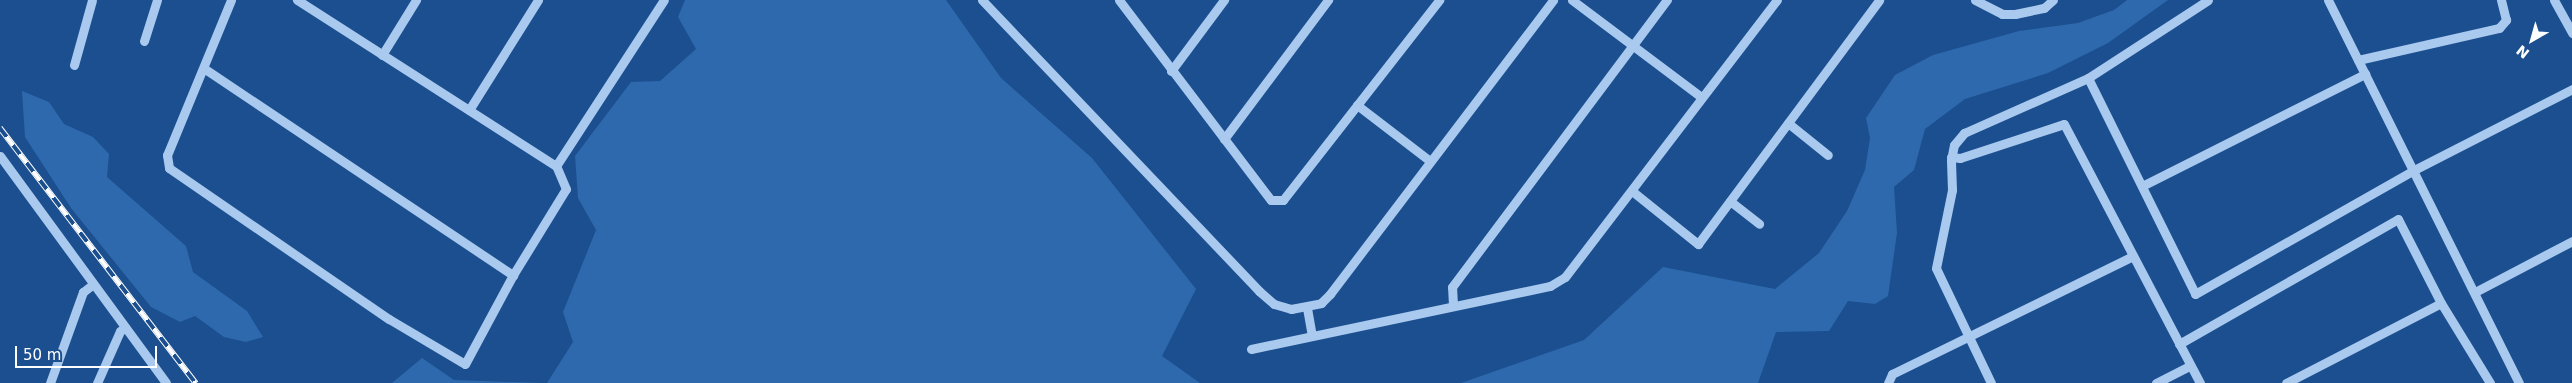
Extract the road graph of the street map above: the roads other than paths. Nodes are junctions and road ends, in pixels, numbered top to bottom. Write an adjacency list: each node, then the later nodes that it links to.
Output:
1 (92, 0): 29 (street)
2 (157, 0): 25 (street)
3 (231, 0): 30 (street)
4 (297, 0): 27 (street)
5 (416, 0): 27 (street)
6 (538, 0): 37 (street)
7 (664, 0): 44 (street)
8 (982, 0): 57 (street)
9 (1119, 0): 31 (street)
10 (1224, 0): 31 (street)
11 (1328, 0): 39 (street)
12 (1439, 0): 36 (street)
13 (1553, 0): 43 (street)
14 (1572, 0): 26 (street)
15 (1667, 0): 26 (street)
16 (1777, 0): 35 (street)
17 (1879, 0): 38 (street)
18 (1975, 0): 19 (street)
19 (2053, 0)
20 (2208, 0): 33 (street)
21 (2328, 0): 28 (street)
22 (2501, 0): 28 (street)
23 (2554, 0): 24 (street)
24 (2572, 33)
25 (144, 41)
26 (1632, 46): 35 (street); 56 (street)
27 (382, 55): 37 (street)
28 (2358, 60): 32 (street)
29 (74, 65)
30 (205, 69): 52 (street); 52 (street)
31 (1171, 71): 39 (street)
32 (2365, 74): 45 (street); 46 (street)
33 (2088, 78): 42 (street); 46 (street)
34 (2572, 89): 45 (street)
35 (1701, 97): 47 (street)
36 (1357, 106): 39 (street); 43 (street)
37 (469, 110): 44 (street)
38 (1788, 123): 40 (street); 48 (street)
39 (1224, 138)
40 (1828, 155)
41 (0, 156): 53 (street)
42 (1951, 157): 51 (street); 60 (street)
43 (1430, 161): 57 (street)
44 (556, 166): 52 (street)
45 (2414, 170): 46 (street); 54 (street)
46 (2142, 186)
47 (1632, 191): 48 (street); 56 (street)
48 (1730, 201): 49 (street)
49 (1759, 224)
50 (2572, 241): 54 (street)
51 (2133, 256): 60 (street); 61 (street)
52 (513, 275)
53 (92, 284): 58 (street); 64 (street)
54 (2475, 292): 73 (street)
55 (2441, 303): 61 (street); 71 (street); 72 (street)
56 (1453, 305): 59 (street)
57 (1307, 308): 59 (street)
58 (125, 328): 65 (street); 66 (street)
59 (1312, 336): 62 (street)
60 (1968, 337): 67 (street); 68 (street)
61 (2179, 344): 63 (street)
62 (1251, 350)
63 (2190, 366): 69 (street); 70 (street)
64 (50, 383)
65 (97, 383)
66 (166, 383)
67 (1888, 383)
68 (1991, 383)
69 (2156, 383)
70 (2200, 383)
71 (2286, 383)
72 (2490, 383)
73 (2519, 383)

